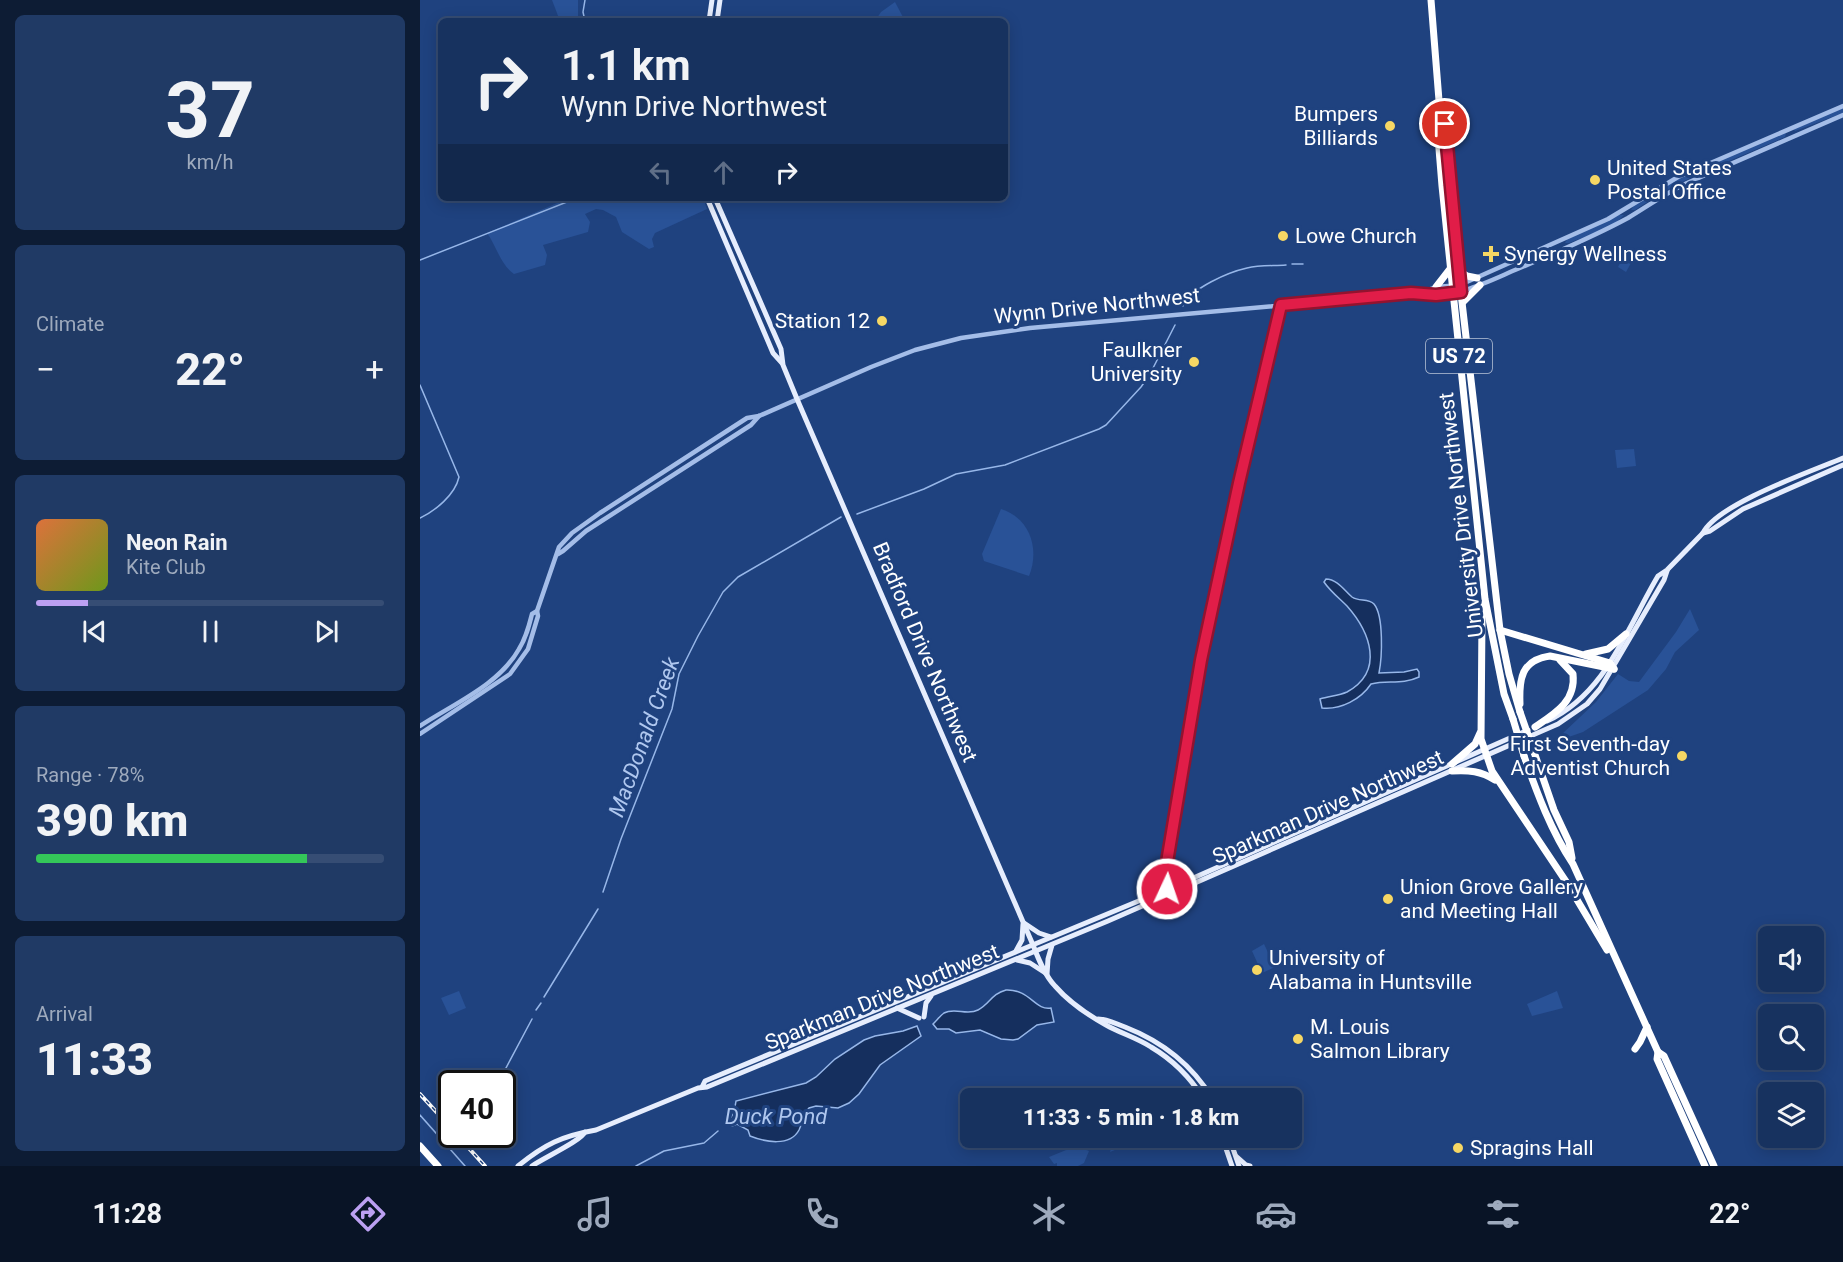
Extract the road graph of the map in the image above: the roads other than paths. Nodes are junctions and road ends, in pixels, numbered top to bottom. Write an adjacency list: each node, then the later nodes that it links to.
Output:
1 (712, 0): 4 (main road)
2 (720, 0): 5 (main road)
3 (1431, 0): 7 (highway, University Drive Northwest / US 72)
4 (709, 18)
5 (717, 18)
6 (1843, 106): 13 (street)
7 (1440, 112): 11 (highway, University Drive Northwest / US 72); 12 (highway, University Drive Northwest / US 72)
8 (1843, 115): 13 (street)
9 (707, 201): 20 (main road, Bradford Drive Northwest)
10 (716, 201): 20 (main road, Bradford Drive Northwest)
11 (1450, 269): 14 (highway); 16 (highway, University Drive Northwest / US 72)
12 (1459, 271): 13 (highway); 15 (highway, University Drive Northwest / US 72)
13 (1478, 281): 15 (street); 18 (highway)
14 (1436, 287): 16 (street, Wynn Drive Northwest); 17 (street, Wynn Drive Northwest)
15 (1461, 288): 16 (street); 18 (highway, University Drive Northwest / US 72)
16 (1452, 289): 17 (street); 26 (highway, University Drive Northwest / US 72)
17 (1420, 293): 19 (street, Wynn Drive Northwest)
18 (1463, 302): 28 (highway, University Drive Northwest / US 72)
19 (1281, 305): 21 (street, Wynn Drive Northwest); 44 (street)
20 (783, 365): 21 (main road, Bradford Drive Northwest)
21 (797, 399): 27 (street, Wynn Drive Northwest); 47 (main road, Bradford Drive Northwest)
22 (1843, 458): 24 (main road, Sparkman Drive Northwest)
23 (1843, 465): 24 (main road, Sparkman Drive Northwest)
24 (1703, 533): 25 (main road, Sparkman Drive Northwest)
25 (1667, 570): 29 (main road, Sparkman Drive Northwest); 32 (main road, Sparkman Drive Northwest)
26 (1485, 599): 36 (highway); 41 (highway, University Drive Northwest / US 72, bridge)
27 (537, 611): 34 (street, Wynn Drive Northwest); 37 (street, Wynn Drive Northwest)
28 (1500, 630): 30 (highway); 33 (highway, University Drive Northwest / US 72)
29 (1626, 634): 30 (highway); 32 (main road, Sparkman Drive Northwest)
30 (1584, 655): 32 (highway)
31 (1558, 658): 32 (highway); 33 (highway); 35 (highway)
32 (1610, 666): 35 (main road, Sparkman Drive Northwest); 38 (main road, Sparkman Drive Northwest)
33 (1520, 712): 42 (highway, University Drive Northwest / US 72, bridge)
34 (420, 726)
35 (1535, 727): 38 (main road, Sparkman Drive Northwest)
36 (1482, 731): 38 (highway); 39 (highway)
37 (420, 734)
38 (1486, 752): 39 (main road, Sparkman Drive Northwest); 40 (highway)
39 (1452, 767): 40 (highway); 45 (main road, Sparkman Drive Northwest); 46 (main road, Sparkman Drive Northwest)
40 (1500, 783): 54 (highway)
41 (1534, 785): 42 (highway, US 72); 43 (highway, University Drive Northwest / US 72)
42 (1561, 826): 43 (highway, University Drive Northwest / US 72)
43 (1573, 864): 54 (highway, University Drive Northwest / US 72)
44 (1166, 871): 45 (main road); 46 (street)
45 (1180, 883): 46 (main road, Sparkman Drive Northwest)
46 (1168, 892): 48 (main road, Sparkman Drive Northwest); 49 (main road, Sparkman Drive Northwest)
47 (1023, 922): 48 (main road); 50 (main road, Bradford Drive Northwest); 51 (main road)
48 (1051, 937): 50 (main road, Sparkman Drive Northwest)
49 (1052, 945): 50 (main road, Sparkman Drive Northwest); 53 (main road)
50 (1034, 949): 51 (main road, Sparkman Drive Northwest); 52 (main road, Sparkman Drive Northwest); 53 (main road, Bradford Drive Northwest)
51 (1015, 952): 61 (main road, Sparkman Drive Northwest)
52 (1017, 960): 53 (main road); 55 (main road, Sparkman Drive Northwest)
53 (1047, 974): 57 (main road)
54 (1629, 987): 58 (highway, University Drive Northwest / US 72)
55 (932, 994): 56 (main road, Sparkman Drive Northwest); 56 (main road)
56 (897, 1008): 61 (main road, Sparkman Drive Northwest)
57 (1097, 1018): 62 (main road); 63 (main road)
58 (1647, 1027): 59 (highway); 60 (highway, University Drive Northwest / US 72)
59 (1635, 1049)
60 (1658, 1052): 64 (highway, University Drive Northwest / US 72); 64 (highway, University Drive Northwest / US 72)
61 (702, 1087): 65 (main road, Sparkman Drive Northwest)
62 (1196, 1088)
63 (1204, 1088)
64 (1690, 1122): 76 (highway, University Drive Northwest / US 72); 77 (highway, University Drive Northwest / US 72)
65 (585, 1132): 71 (main road, Sparkman Drive Northwest); 72 (main road, Sparkman Drive Northwest)
66 (420, 1146): 70 (highway)
67 (1226, 1148): 73 (main road)
68 (1233, 1148): 69 (main road)
69 (1235, 1155): 74 (main road); 75 (main road)
70 (438, 1166)
71 (518, 1166)
72 (532, 1166)
73 (1232, 1166)
74 (1239, 1166)
75 (1250, 1166)
76 (1705, 1166)
77 (1714, 1166)

